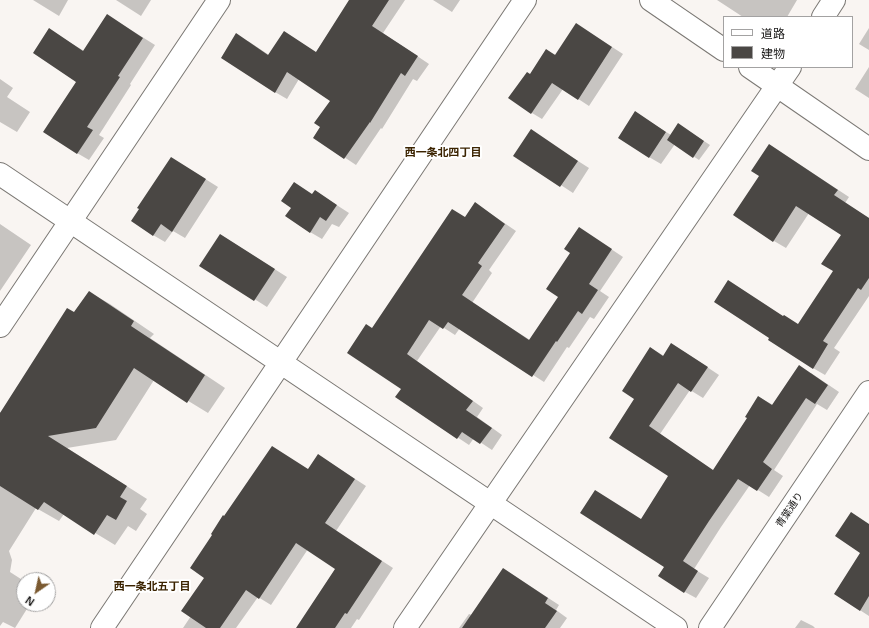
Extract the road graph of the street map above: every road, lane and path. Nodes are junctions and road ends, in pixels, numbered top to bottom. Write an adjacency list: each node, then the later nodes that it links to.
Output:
1 (219, 0): 12 (street)
2 (525, 0): 14 (street)
3 (650, 0): 6 (street)
4 (834, 0): 5 (street)
5 (824, 16)
6 (723, 49)
7 (751, 68): 9 (street)
8 (789, 68): 9 (street)
9 (777, 86): 10 (street); 16 (street)
10 (869, 149)
11 (0, 174): 12 (street)
12 (70, 221): 13 (street); 14 (street)
13 (0, 326)
14 (281, 362): 16 (street); 17 (street)
15 (869, 392): 20 (street, 青葉通り)
16 (491, 504): 18 (street); 19 (street)
17 (102, 628)
18 (405, 628)
19 (676, 628)
20 (710, 628)

